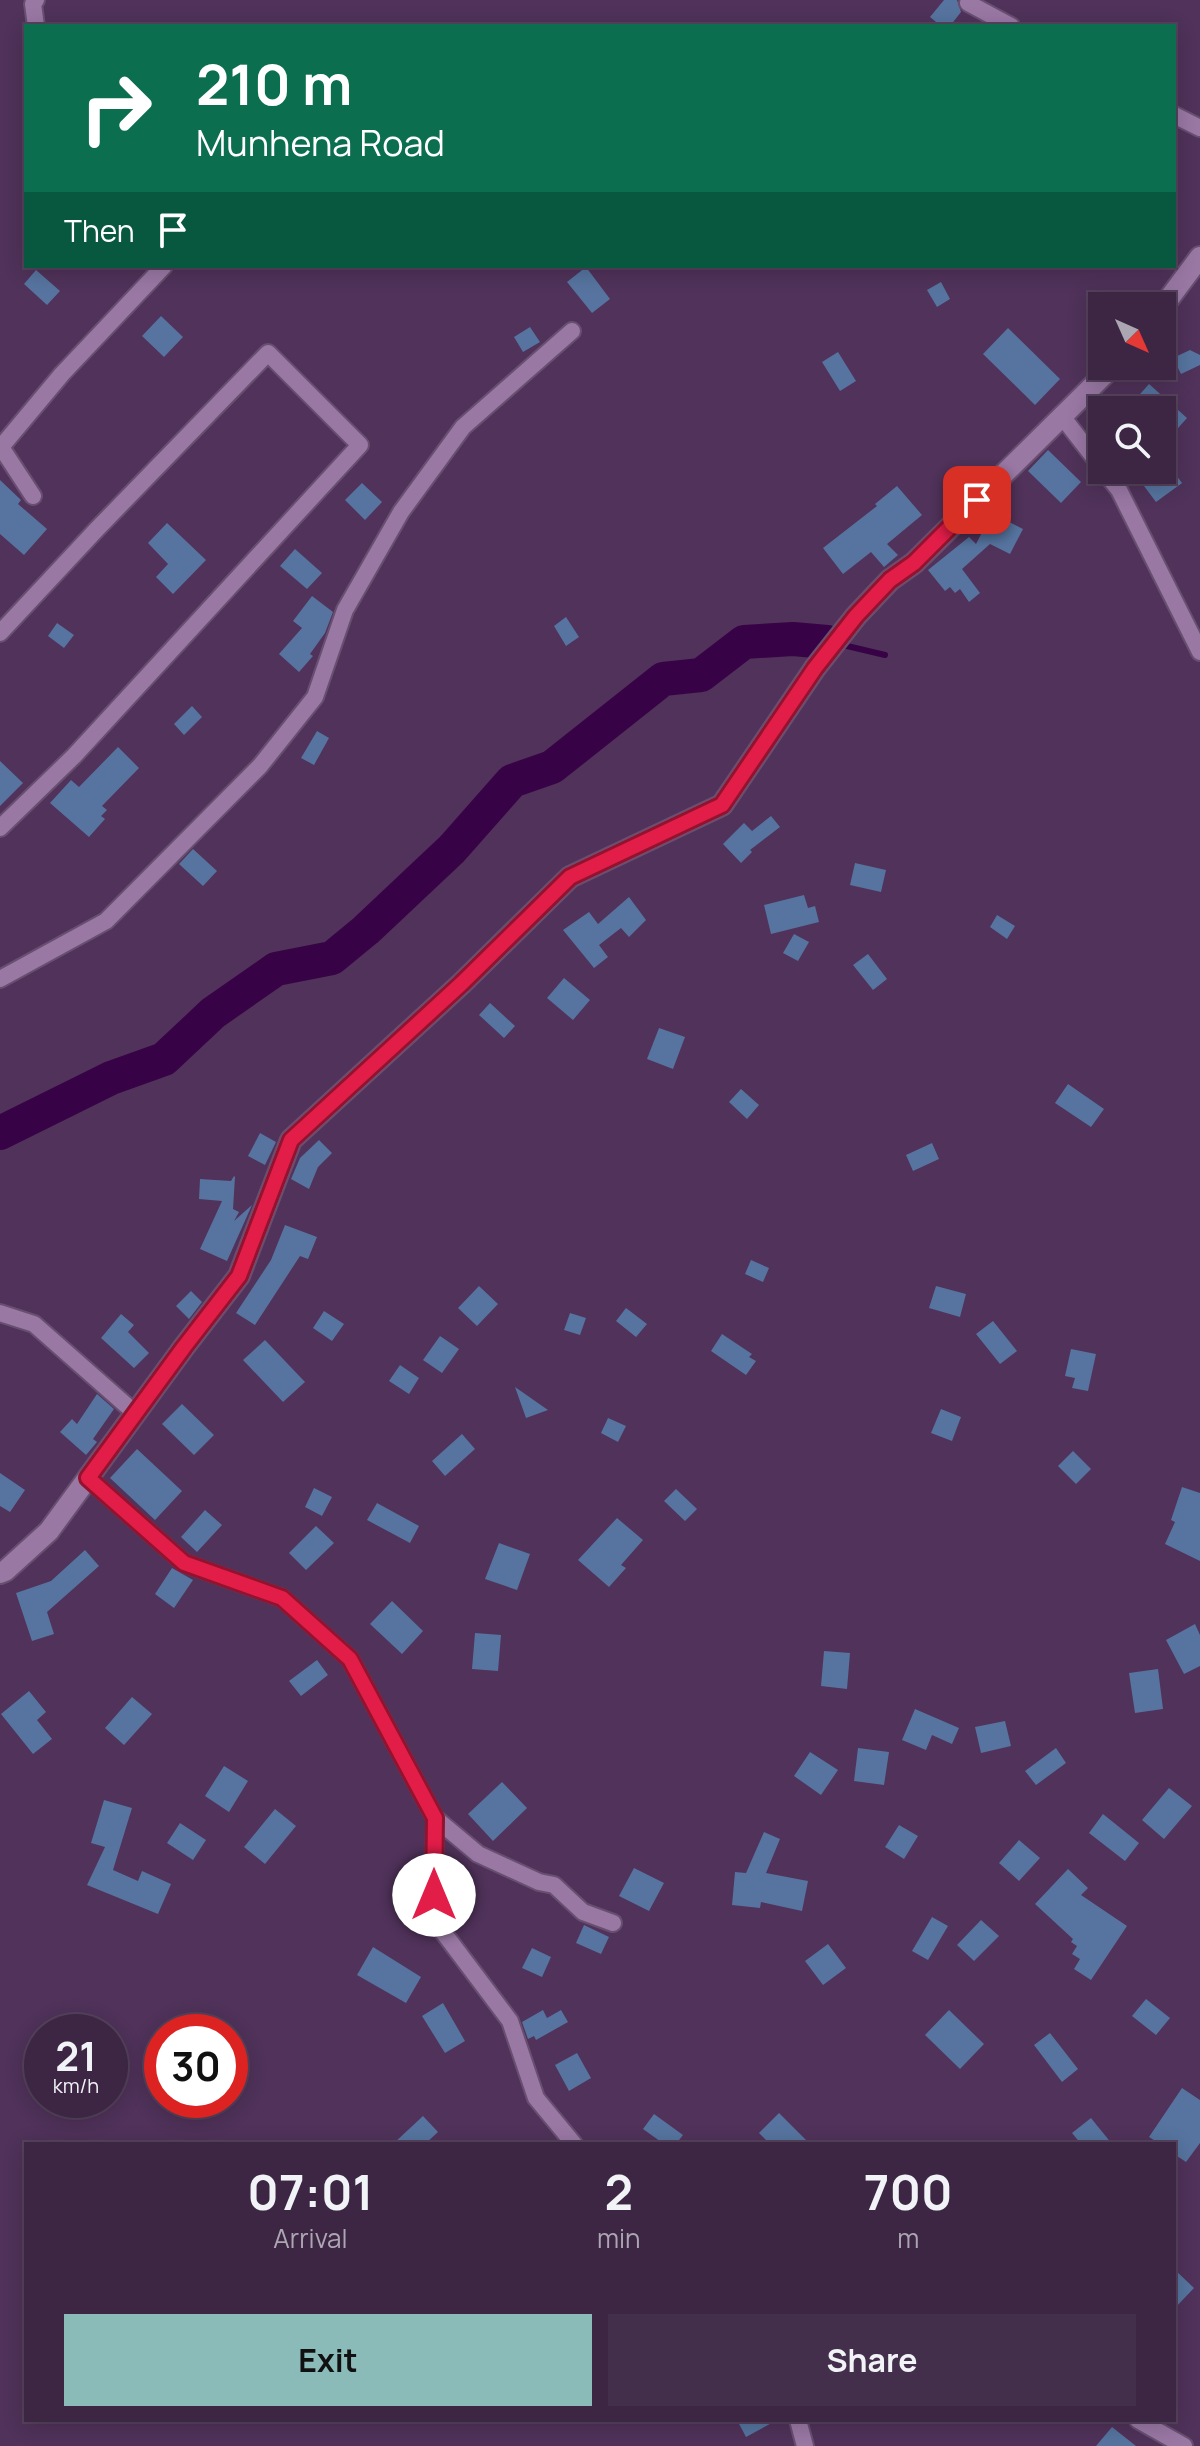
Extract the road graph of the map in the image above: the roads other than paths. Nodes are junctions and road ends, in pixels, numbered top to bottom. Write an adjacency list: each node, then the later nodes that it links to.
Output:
1 (36, 0): 3 (street)
2 (968, 3): 4 (street)
3 (36, 24)
4 (1007, 24)
5 (1176, 116): 6 (street)
6 (1200, 128)
7 (1200, 257): 9 (street)
8 (162, 268): 15 (street)
9 (1174, 292)
10 (572, 331): 19 (street)
11 (1098, 380): 12 (street)
12 (1061, 415): 13 (street); 21 (street)
13 (1088, 450)
14 (1114, 484): 17 (street)
15 (33, 496)
16 (0, 633): 18 (street)
17 (1200, 652)
18 (0, 828)
19 (0, 979)
20 (0, 1313): 21 (street)
21 (135, 1413): 22 (street)
22 (88, 1478): 23 (street); 24 (street)
23 (0, 1573)
24 (435, 1818): 25 (street); 26 (street)
25 (613, 1923)
26 (572, 2142)
27 (799, 2422): 29 (street)
28 (1142, 2422): 30 (street)
29 (805, 2446)
30 (1184, 2446)

